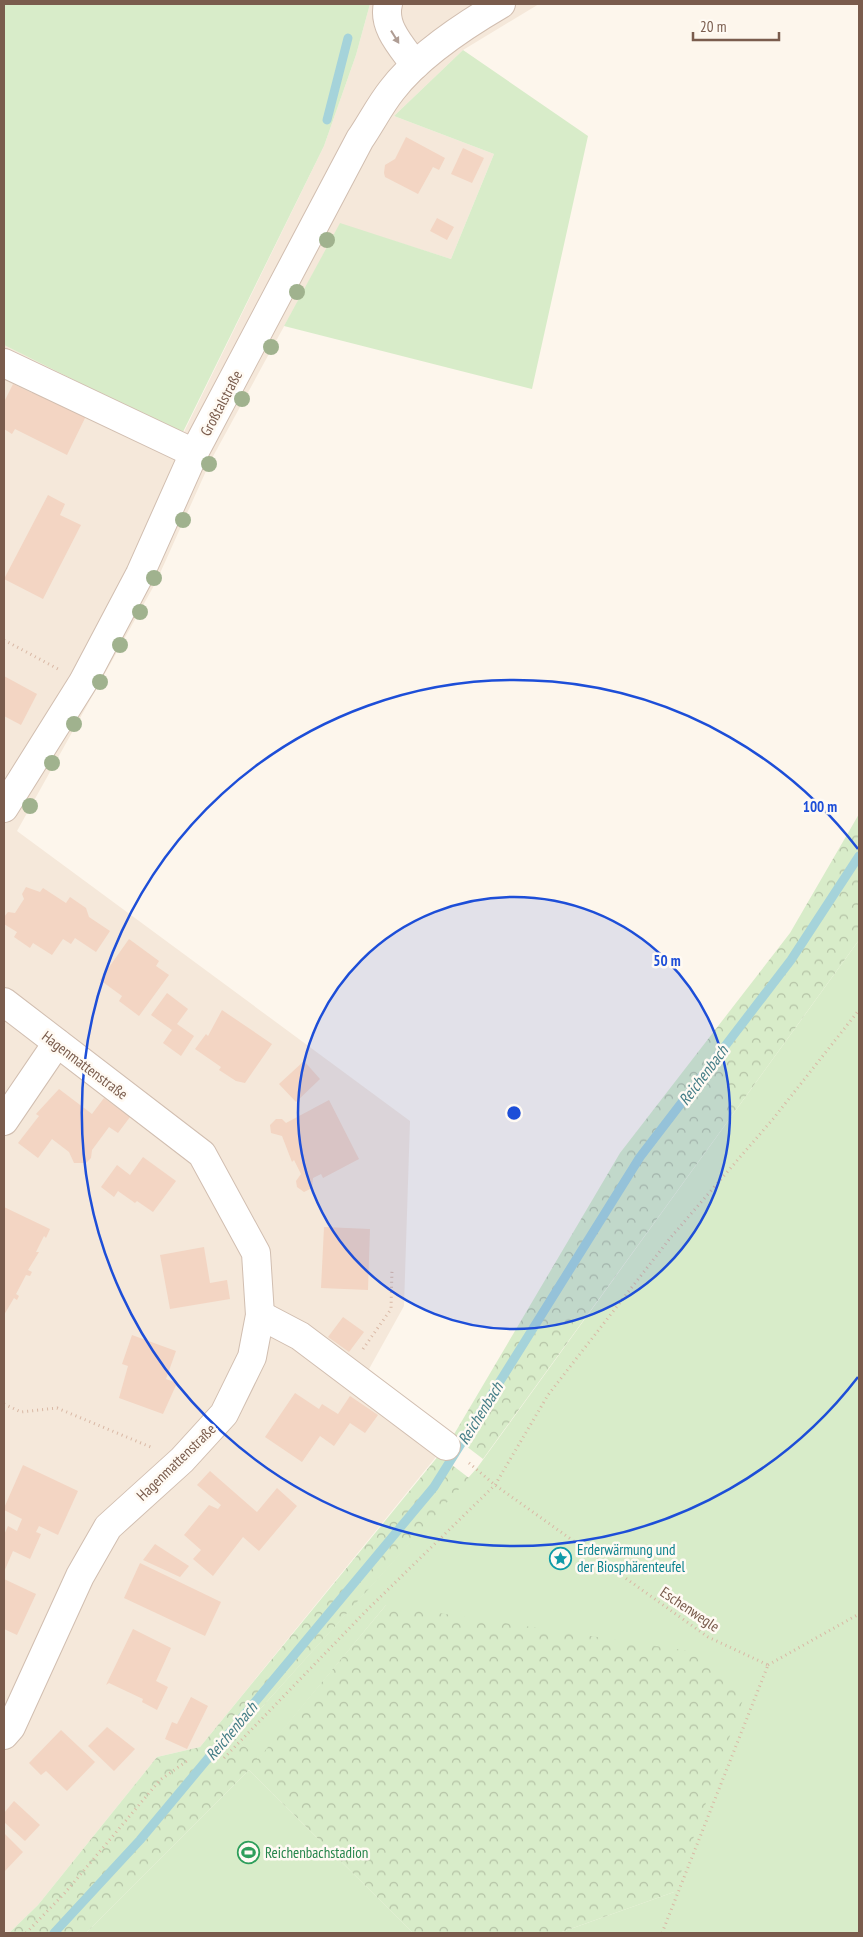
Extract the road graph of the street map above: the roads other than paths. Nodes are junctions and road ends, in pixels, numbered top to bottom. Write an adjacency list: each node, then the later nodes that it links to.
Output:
1 (388, 4): 3 (street, one-way to 3)
2 (501, 4): 3 (street, Großtalstraße)
3 (415, 65): 5 (street, Großtalstraße)
4 (4, 363): 5 (street)
5 (194, 453): 6 (street, Großtalstraße)
6 (4, 808)
7 (4, 1002): 8 (street, Hagenmattenstraße)
8 (57, 1043): 9 (street); 10 (street, Hagenmattenstraße)
9 (4, 1121)
10 (260, 1315): 11 (street); 12 (street, Hagenmattenstraße)
11 (446, 1446)
12 (4, 1735)

